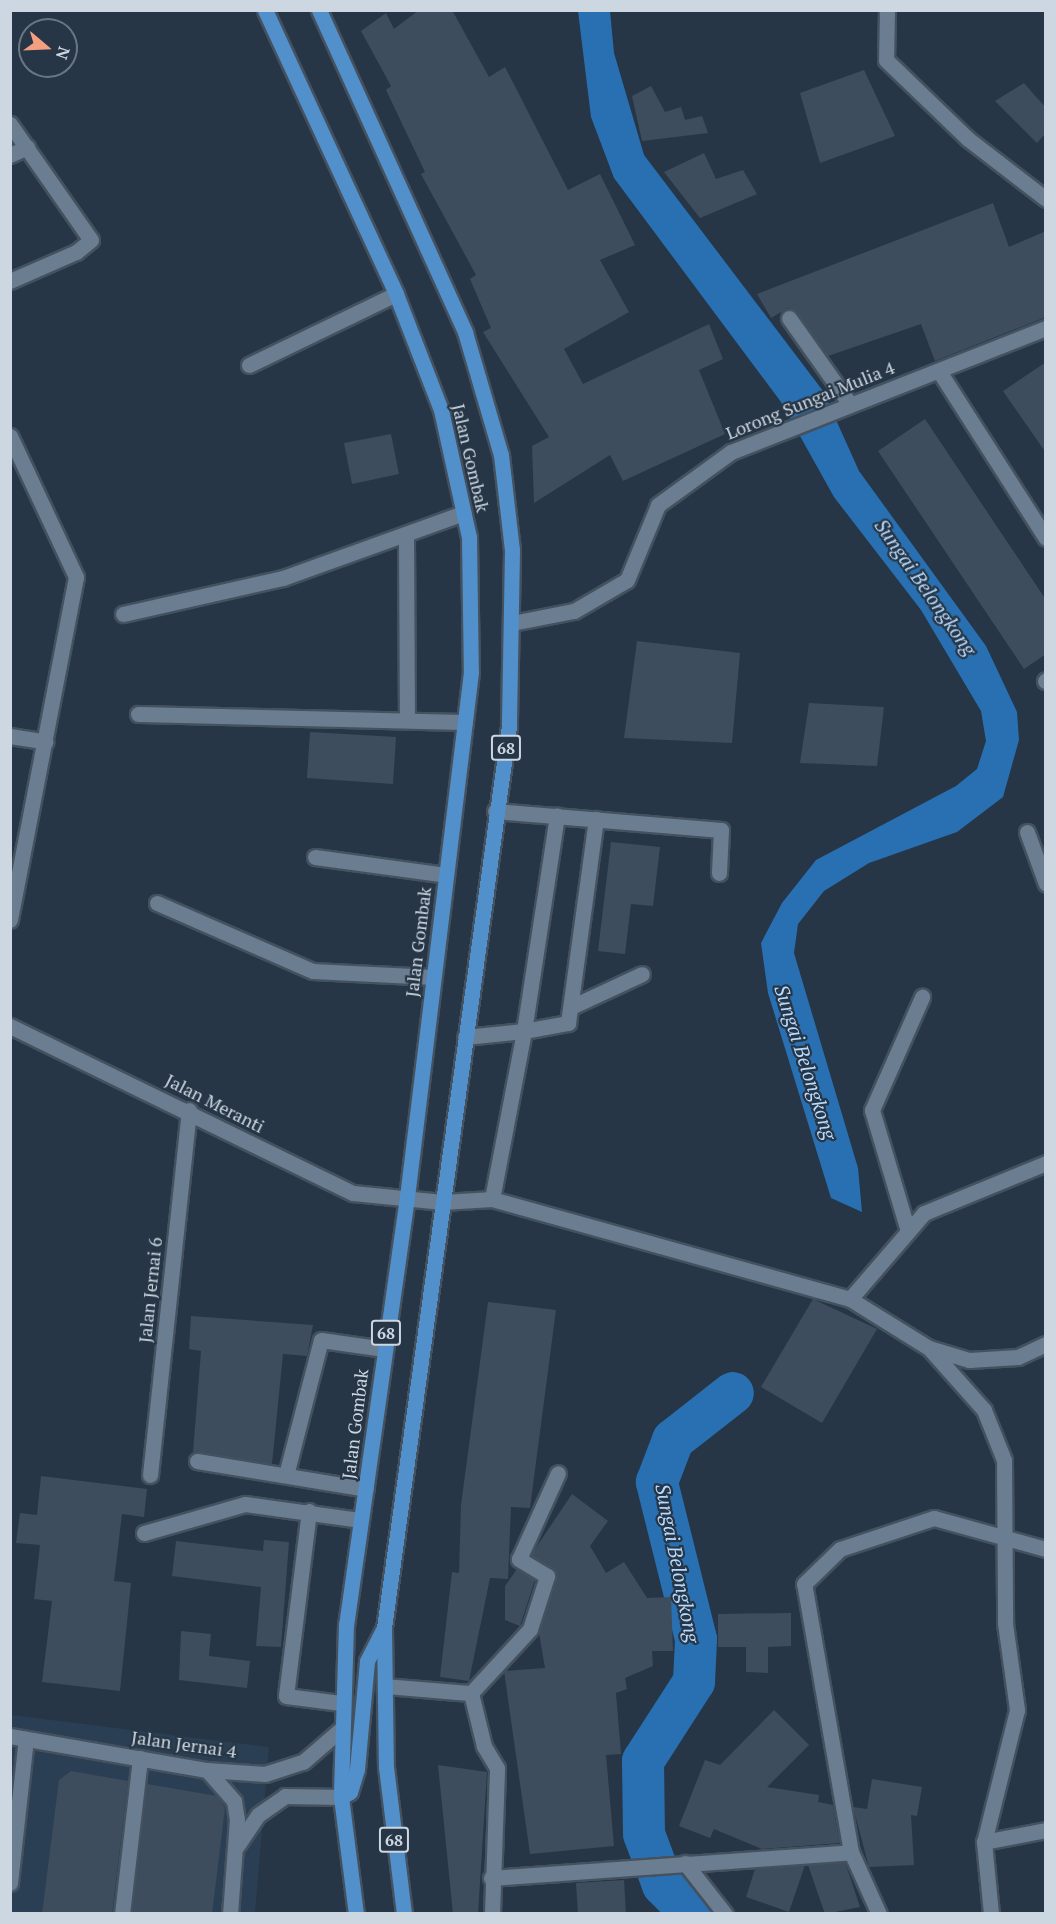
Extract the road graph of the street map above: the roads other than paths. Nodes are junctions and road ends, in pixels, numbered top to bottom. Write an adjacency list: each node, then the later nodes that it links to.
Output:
1 (266, 10): 9 (main road, Jalan Gombak / 68)
2 (319, 10): 20 (main road, Jalan Gombak / 68)
3 (887, 10): 7 (street)
4 (10, 124): 5 (street)
5 (27, 147): 6 (street); 8 (street)
6 (10, 155)
7 (1046, 199)
8 (10, 281)
9 (396, 294): 12 (street); 16 (main road, Jalan Gombak / 68)
10 (789, 318): 14 (street)
11 (1046, 328): 13 (street, Lorong Sungai Mulia 4)
12 (249, 364)
13 (939, 371): 14 (street, Lorong Sungai Mulia 4); 18 (street)
14 (846, 406): 20 (street, Lorong Sungai Mulia 4)
15 (10, 436): 25 (street)
16 (464, 513): 17 (street); 23 (main road, Jalan Gombak / 68)
17 (406, 534): 19 (street); 22 (street)
18 (1046, 538)
19 (123, 614)
20 (512, 622): 26 (main road, Jalan Gombak / 68)
21 (138, 714): 22 (street)
22 (407, 720): 23 (street)
23 (465, 722): 32 (main road, Jalan Gombak / 68)
24 (10, 736): 25 (street)
25 (46, 742): 35 (street)
26 (495, 811): 27 (street); 42 (main road, Jalan Gombak / 68)
27 (557, 816): 28 (street); 41 (street)
28 (596, 819): 31 (street); 39 (street)
29 (1027, 832): 33 (street)
30 (315, 857): 32 (street)
31 (718, 873)
32 (446, 875): 37 (main road, Jalan Gombak / 68)
33 (1046, 884)
34 (157, 903): 37 (street)
35 (10, 920)
36 (642, 974): 39 (street)
37 (433, 977): 45 (main road, Jalan Gombak / 68)
38 (922, 998): 48 (street)
39 (571, 1007): 41 (street)
40 (10, 1026): 43 (street, Jalan Meranti)
41 (524, 1031): 42 (street); 46 (street)
42 (465, 1037): 47 (main road, Jalan Gombak / 68)
43 (189, 1110): 45 (street, Jalan Meranti); 55 (street, Jalan Jernai 6)
44 (1046, 1163): 48 (street)
45 (407, 1197): 47 (street, Jalan Meranti); 52 (main road, Jalan Gombak / 68)
46 (492, 1199): 47 (street, Jalan Meranti); 49 (street, Jalan Meranti)
47 (443, 1202): 63 (main road, Jalan Gombak / 68)
48 (908, 1231): 49 (street)
49 (850, 1299): 51 (street, Jalan Meranti)
50 (1046, 1344): 51 (street)
51 (930, 1348): 61 (street)
52 (384, 1349): 56 (street); 57 (main road, Jalan Gombak / 68)
53 (197, 1461): 56 (street)
54 (558, 1473): 65 (street)
55 (150, 1474)
56 (286, 1475): 57 (street)
57 (366, 1489): 59 (main road, Jalan Gombak / 68)
58 (309, 1512): 59 (street); 60 (street); 66 (street)
59 (361, 1520): 66 (main road, Jalan Gombak / 68)
60 (144, 1533)
61 (1003, 1534): 62 (street); 73 (street); 75 (street)
62 (1046, 1549)
63 (384, 1628): 64 (main road, Jalan Gombak / 68); 71 (main road)
64 (385, 1686): 65 (street); 82 (main road, Jalan Gombak / 68)
65 (471, 1693): 77 (street)
66 (341, 1703): 67 (main road, Jalan Gombak / 68)
67 (340, 1730): 70 (street, Jalan Jernai 4); 71 (main road, Jalan Gombak / 68)
68 (18, 1737): 69 (street, Jalan Jernai 4); 78 (street)
69 (140, 1758): 70 (street, Jalan Jernai 4); 79 (street)
70 (207, 1770): 74 (street)
71 (341, 1797): 74 (street); 81 (main road, Jalan Gombak / 68)
72 (1046, 1830): 73 (street)
73 (984, 1842): 86 (street)
74 (237, 1846): 80 (street)
75 (851, 1852): 76 (street); 85 (street)
76 (686, 1863): 77 (street); 84 (street)
77 (491, 1878): 83 (street)
78 (10, 1883)
79 (122, 1914)
80 (230, 1914)
81 (356, 1914)
82 (404, 1914)
83 (492, 1914)
84 (725, 1914)
85 (879, 1914)
86 (991, 1914)

